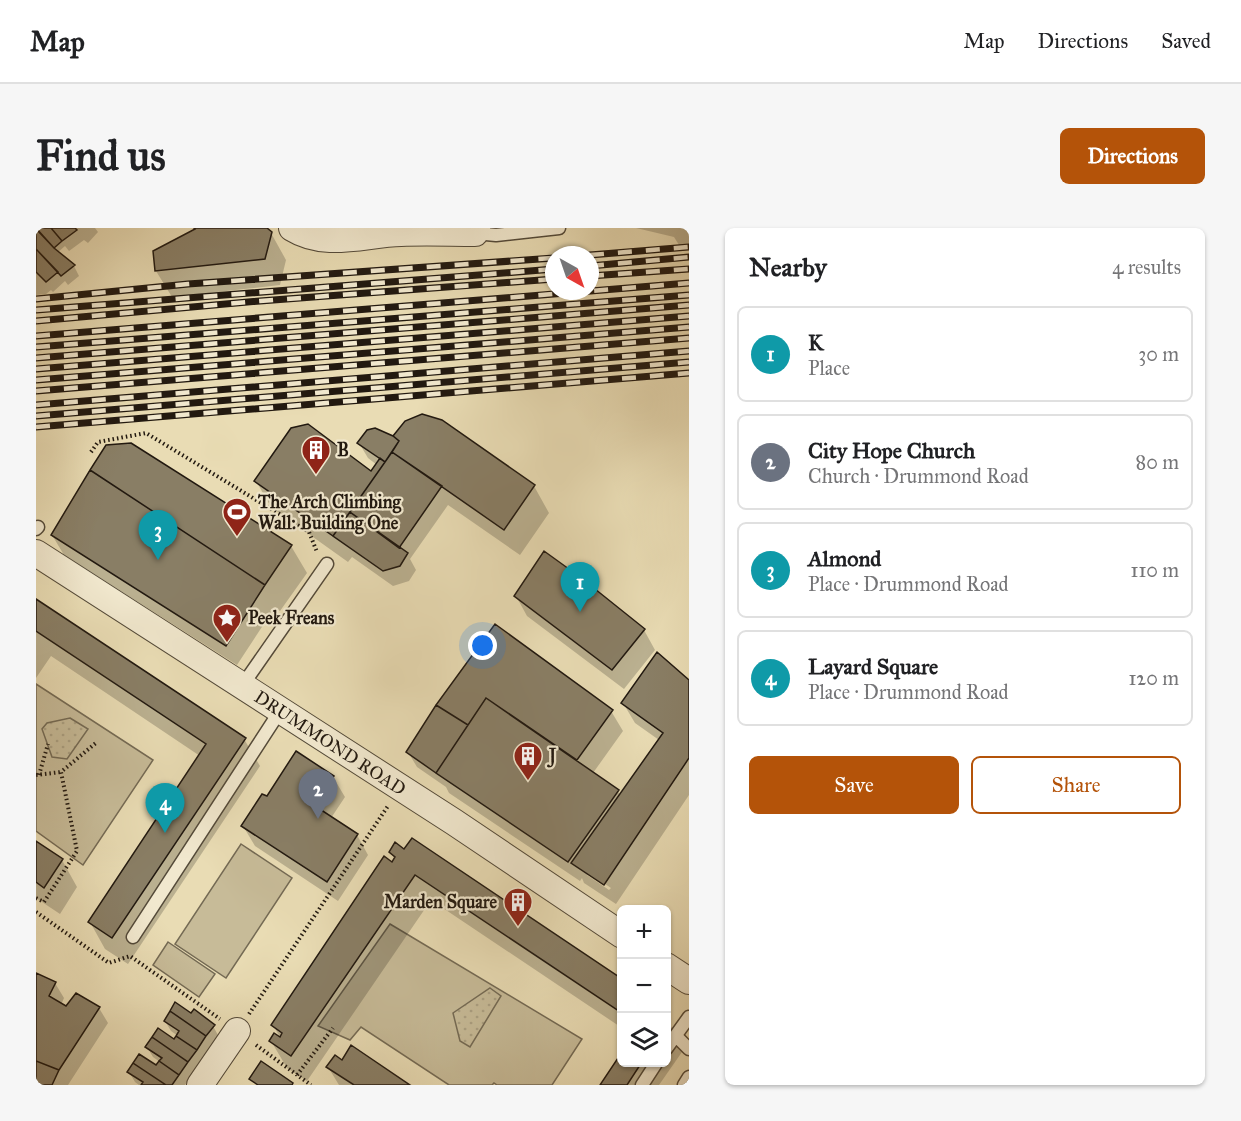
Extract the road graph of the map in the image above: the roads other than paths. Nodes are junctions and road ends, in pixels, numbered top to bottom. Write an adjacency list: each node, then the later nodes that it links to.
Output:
1 (292, 228): 3 (street)
2 (559, 228): 3 (lane)
3 (476, 231)
4 (36, 554): 6 (street, DRUMMOND ROAD)
5 (327, 564): 6 (lane)
6 (242, 686): 7 (street, DRUMMOND ROAD)
7 (280, 711): 8 (street, DRUMMOND ROAD); 9 (lane)
8 (617, 932)
9 (133, 937)
10 (671, 969): 11 (street)
11 (689, 981)
12 (689, 1017): 14 (lane)
13 (237, 1031): 19 (street)
14 (676, 1036): 15 (lane); 16 (lane)
15 (671, 1042)
16 (689, 1049)
17 (654, 1067): 20 (lane)
18 (689, 1077): 21 (lane)
19 (200, 1085)
20 (642, 1085)
21 (684, 1085)

